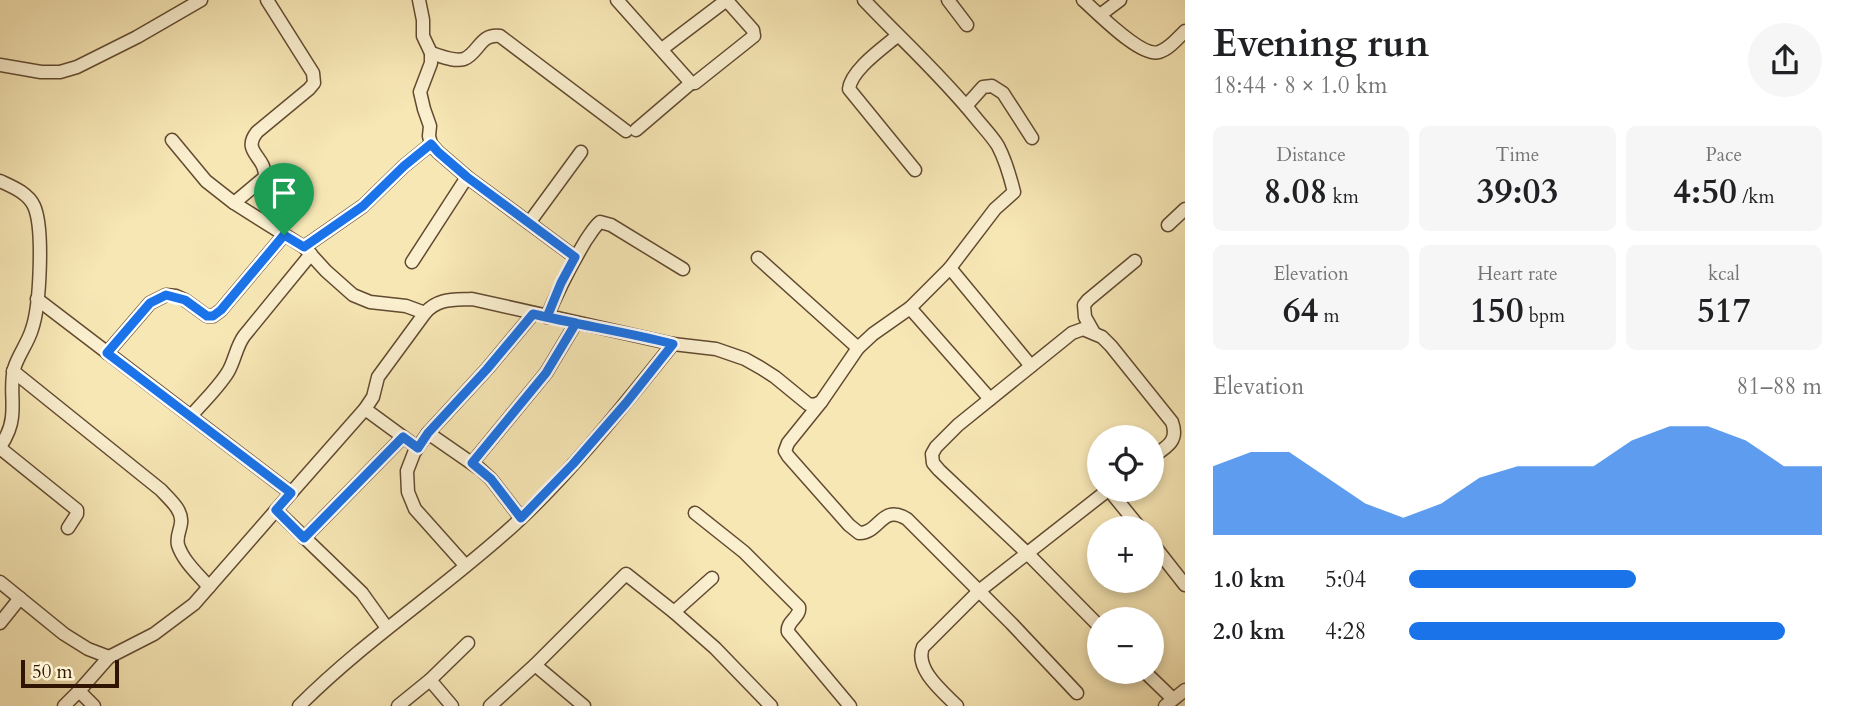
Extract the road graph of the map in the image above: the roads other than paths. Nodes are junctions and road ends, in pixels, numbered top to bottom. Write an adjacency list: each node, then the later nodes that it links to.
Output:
1 (201, 0): 15 (street)
2 (267, 0): 25 (street)
3 (419, 0): 14 (street)
4 (618, 0): 13 (street)
5 (864, 0): 12 (street)
6 (948, 0): 10 (street)
7 (1083, 0): 9 (street)
8 (1120, 0): 9 (street)
9 (1100, 15): 11 (street)
10 (967, 25)
11 (1185, 31)
12 (897, 36): 17 (street); 22 (street)
13 (662, 49): 16 (street); 16 (street)
14 (431, 53): 16 (street); 20 (street)
15 (1, 64)
16 (691, 83)
17 (966, 107): 18 (street); 35 (street)
18 (1032, 138)
19 (172, 140): 25 (street)
20 (431, 144): 23 (street); 30 (street)
21 (581, 152): 27 (street)
22 (915, 170)
23 (467, 177): 27 (street); 34 (street)
24 (0, 181): 37 (street)
25 (234, 203): 29 (street)
26 (1185, 209): 28 (street)
27 (529, 223): 31 (street)
28 (1168, 225)
29 (284, 235): 30 (street); 46 (street)
30 (308, 251): 39 (street); 52 (street)
31 (575, 257): 36 (street); 41 (street)
32 (758, 258): 45 (street)
33 (1135, 261): 43 (street)
34 (412, 262)
35 (950, 268): 38 (street); 47 (street)
36 (683, 269)
37 (37, 299): 46 (street); 48 (street)
38 (910, 308): 45 (street); 49 (street)
39 (425, 313): 40 (street); 51 (street)
40 (533, 314): 41 (street); 53 (street)
41 (547, 317): 42 (street)
42 (576, 323): 44 (street); 58 (street)
43 (1094, 332): 47 (street); 57 (street)
44 (673, 344): 50 (street); 65 (street)
45 (858, 348): 50 (street)
46 (107, 353): 52 (street)
47 (1031, 366): 49 (street)
48 (13, 371): 55 (street); 74 (street)
49 (990, 399): 68 (street)
50 (821, 402): 75 (street)
51 (365, 409): 54 (street); 59 (street)
52 (191, 416): 59 (street)
53 (428, 433): 56 (street); 58 (street)
54 (403, 437): 56 (street); 67 (street)
55 (0, 447): 66 (street)
56 (418, 448): 70 (street)
57 (1164, 448)
58 (472, 463): 65 (street)
59 (291, 493): 62 (street)
60 (1093, 502): 68 (street)
61 (1118, 502): 64 (street)
62 (276, 510): 67 (street); 74 (street)
63 (695, 513): 98 (street)
64 (1130, 516)
65 (521, 518): 70 (street)
66 (68, 528)
67 (304, 538): 80 (street)
68 (1028, 554): 75 (street); 78 (street)
69 (1164, 558): 73 (street)
70 (465, 565): 80 (street)
71 (712, 578): 77 (street)
72 (0, 582): 76 (street)
73 (1185, 585)
74 (209, 587): 82 (street)
75 (979, 591): 88 (street); 99 (street)
76 (20, 598): 79 (street); 82 (street)
77 (674, 612): 83 (street); 97 (street)
78 (1087, 614)
79 (0, 623)
80 (387, 628): 92 (street)
81 (468, 643): 84 (street)
82 (109, 657): 87 (street)
83 (536, 665): 95 (street); 96 (street)
84 (430, 680): 93 (street); 94 (street)
85 (1154, 684): 89 (street)
86 (1185, 690): 89 (street)
87 (79, 691): 90 (street); 91 (street)
88 (1076, 693)
89 (1169, 703)
90 (64, 706)
91 (94, 706)
92 (299, 706)
93 (398, 706)
94 (452, 706)
95 (491, 706)
96 (584, 706)
97 (771, 706)
98 (850, 706)
99 (957, 706)

